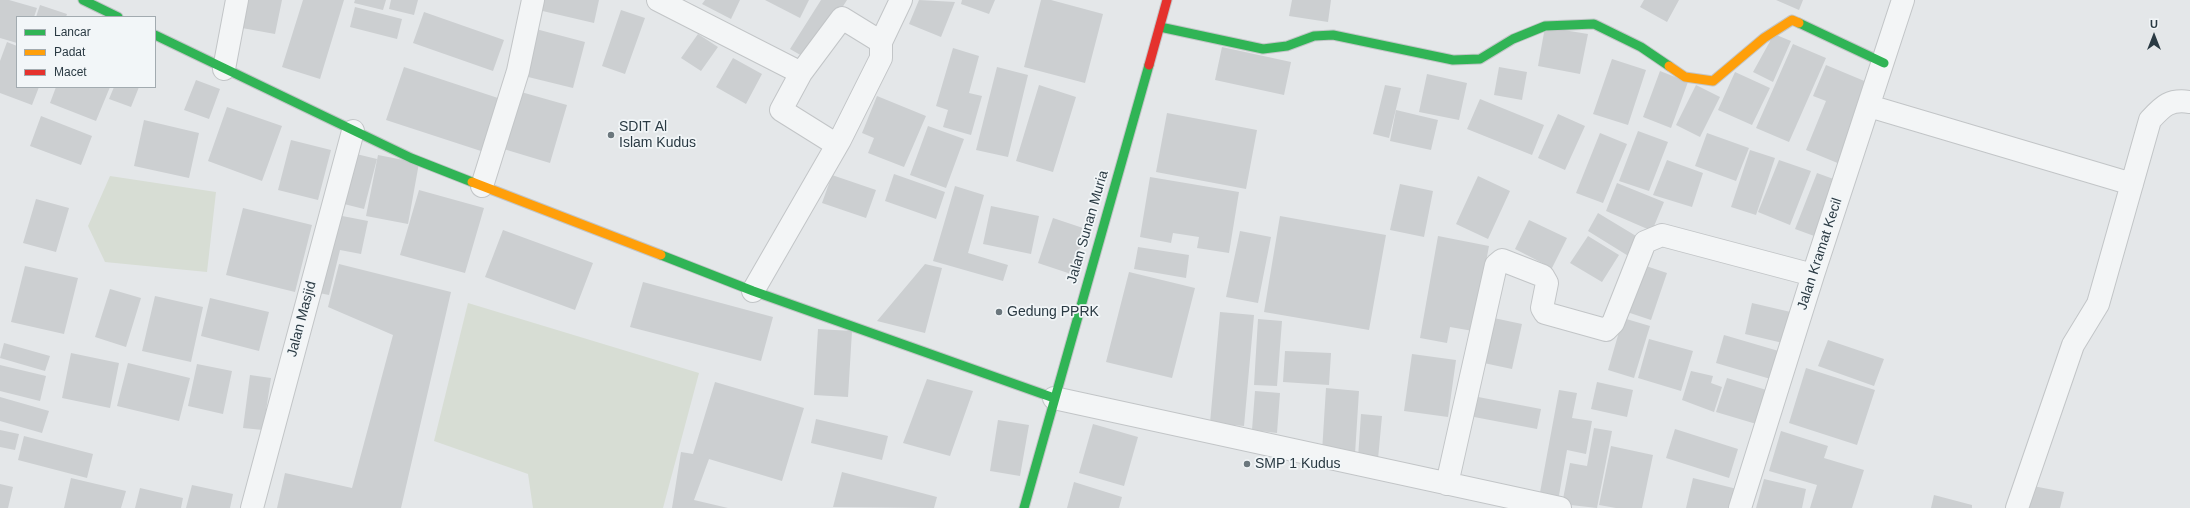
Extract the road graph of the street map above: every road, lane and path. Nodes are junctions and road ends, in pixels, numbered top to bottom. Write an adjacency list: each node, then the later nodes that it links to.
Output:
1 (83, 0): 8 (street)
2 (237, 0): 13 (street)
3 (533, 0): 20 (street)
4 (658, 0): 14 (street)
5 (902, 0): 11 (street)
6 (1167, 0): 9 (street, Jalan Sunan Muria)
7 (1903, 0): 12 (street, Jalan Kramat Kecil)
8 (116, 16)
9 (1160, 27): 12 (street); 23 (street, Jalan Sunan Muria)
10 (156, 35): 13 (street)
11 (881, 42): 14 (street); 18 (street)
12 (1884, 63): 16 (street, Jalan Kramat Kecil)
13 (224, 69): 17 (street)
14 (801, 73): 18 (street)
15 (2190, 102): 19 (street)
16 (1869, 106): 19 (street); 21 (street, Jalan Kramat Kecil)
17 (353, 131): 20 (street); 25 (street, Jalan Masjid)
18 (837, 145): 22 (street)
19 (2132, 184): 29 (street)
20 (482, 186): 22 (street)
21 (1813, 275): 24 (street); 28 (street, Jalan Kramat Kecil)
22 (753, 291): 23 (street)
23 (1054, 398): 24 (street); 26 (street, Jalan Sunan Muria)
24 (1447, 484): 27 (street)
25 (252, 508)
26 (1024, 508)
27 (1560, 508)
28 (1740, 508)
29 (2017, 508)

